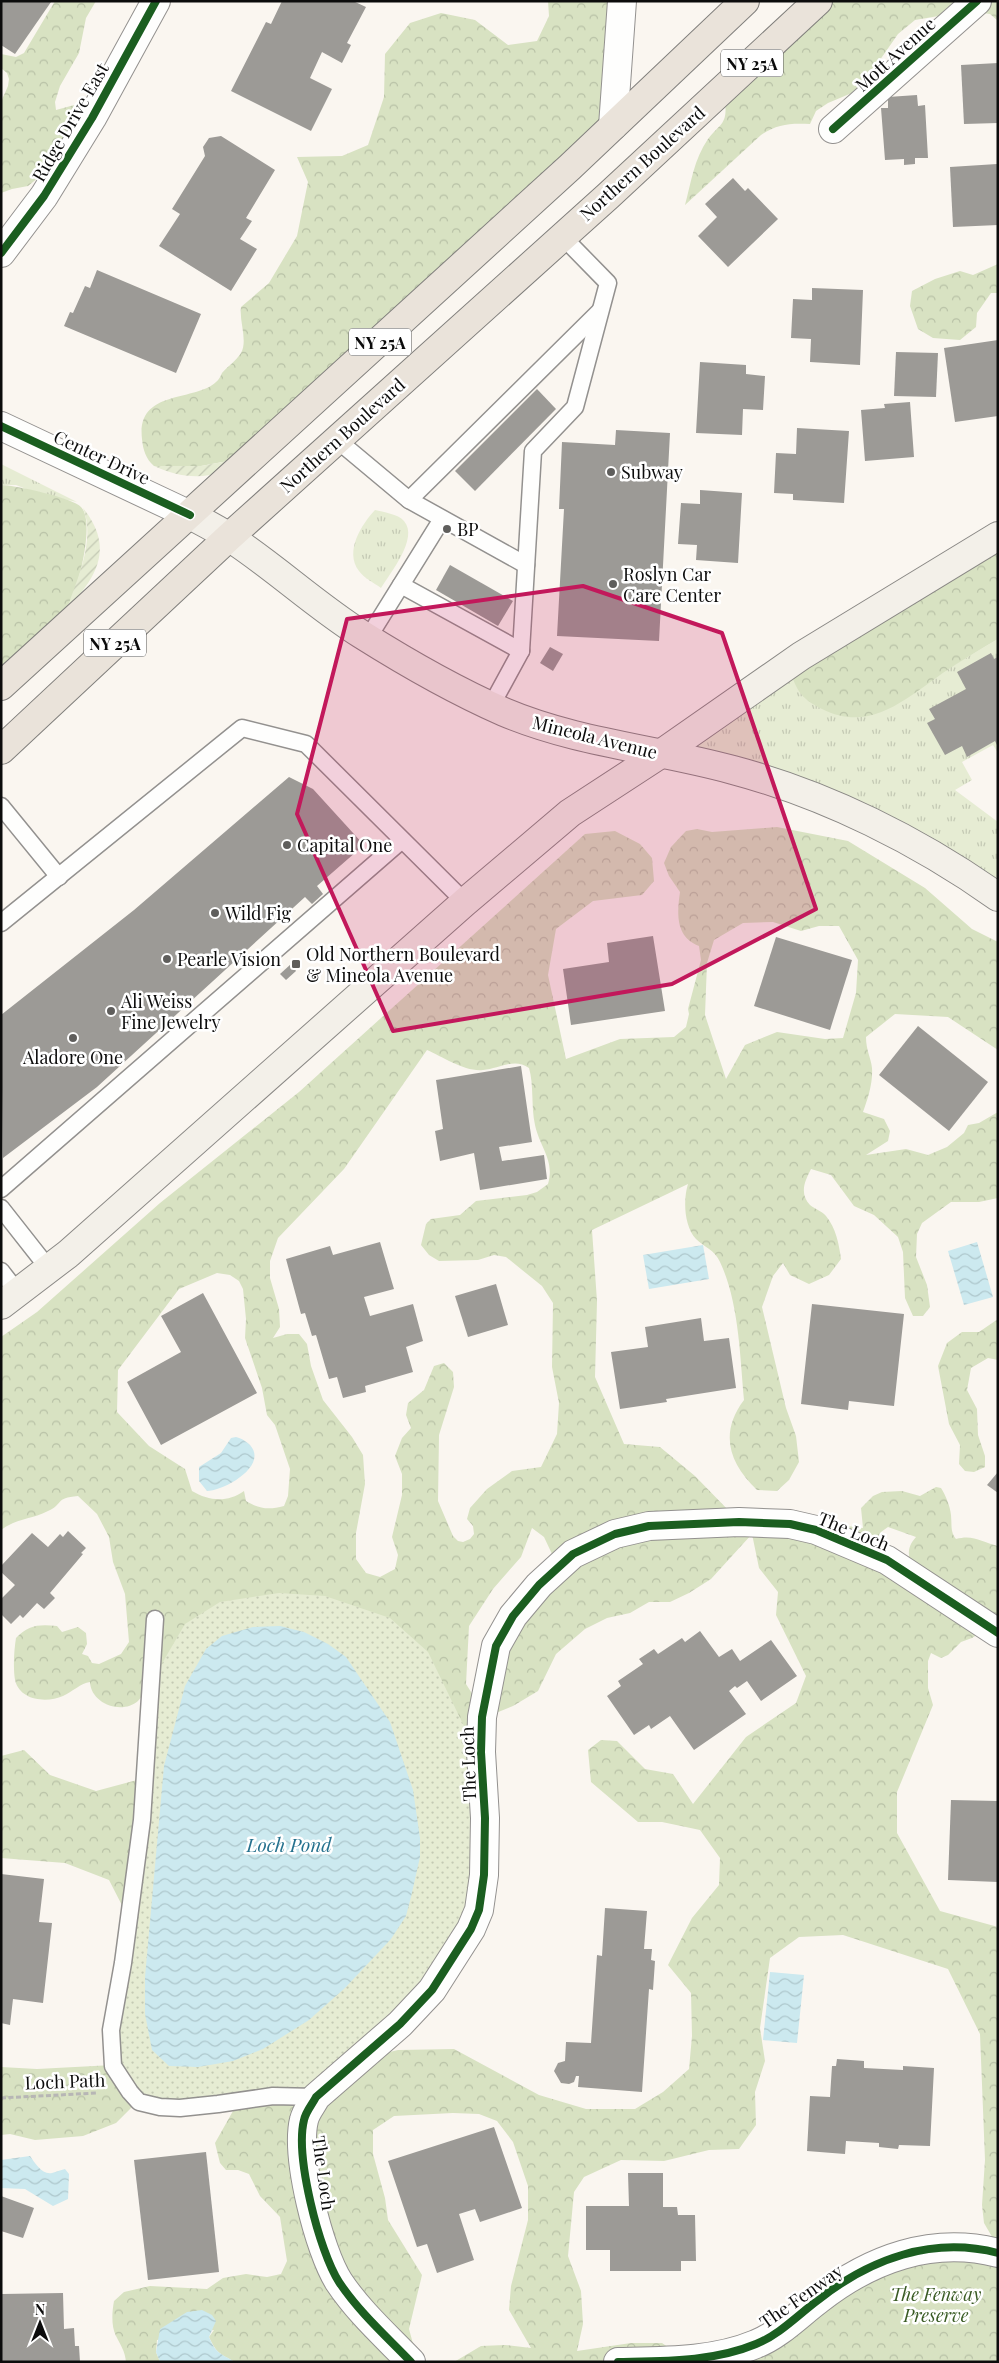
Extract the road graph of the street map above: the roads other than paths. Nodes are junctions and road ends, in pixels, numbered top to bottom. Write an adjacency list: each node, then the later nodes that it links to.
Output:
1 (156, 1): 9 (street, Ridge Drive East)
2 (622, 1): 6 (street)
3 (745, 1): 6 (main road, NY 25A)
4 (818, 1): 8 (main road, Northern Boulevard / NY 25A)
5 (977, 1): 7 (street, Mott Avenue)
6 (613, 126): 14 (main road, NY 25A)
7 (833, 130)
8 (562, 236): 10 (lane); 12 (main road, Northern Boulevard / NY 25A)
9 (1, 253)
10 (602, 309): 13 (lane); 18 (lane)
11 (1, 426): 14 (street, Center Drive)
12 (336, 439): 13 (lane); 17 (main road, Northern Boulevard / NY 25A)
13 (409, 500): 15 (lane)
14 (190, 515): 17 (main road, Mineola Avenue); 22 (main road, NY 25A)
15 (442, 519): 18 (lane); 19 (lane)
16 (998, 536): 25 (main road)
17 (229, 537): 20 (main road, Mineola Avenue); 24 (main road, Northern Boulevard / NY 25A)
18 (526, 565): 21 (lane)
19 (401, 585): 20 (lane); 21 (lane)
20 (368, 638): 23 (main road, Mineola Avenue)
21 (521, 651): 23 (lane)
22 (1, 686)
23 (491, 706): 25 (main road, Mineola Avenue)
24 (1, 750)
25 (662, 753): 29 (main road, Mineola Avenue); 30 (main road)
26 (1, 806): 28 (lane)
27 (402, 840): 28 (lane); 30 (lane); 32 (lane)
28 (59, 878): 31 (lane)
29 (998, 897)
30 (465, 902): 34 (main road)
31 (1, 923)
32 (1, 1189)
33 (1, 1208): 34 (lane)
34 (49, 1270): 36 (main road)
35 (1, 1271): 36 (lane)
36 (9, 1299)
37 (155, 1619): 39 (lane)
38 (998, 1633): 39 (street, The Loch)
39 (316, 2097): 41 (street, The Loch)
40 (998, 2252): 42 (street, The Fenway)
41 (411, 2362)
42 (618, 2362)

